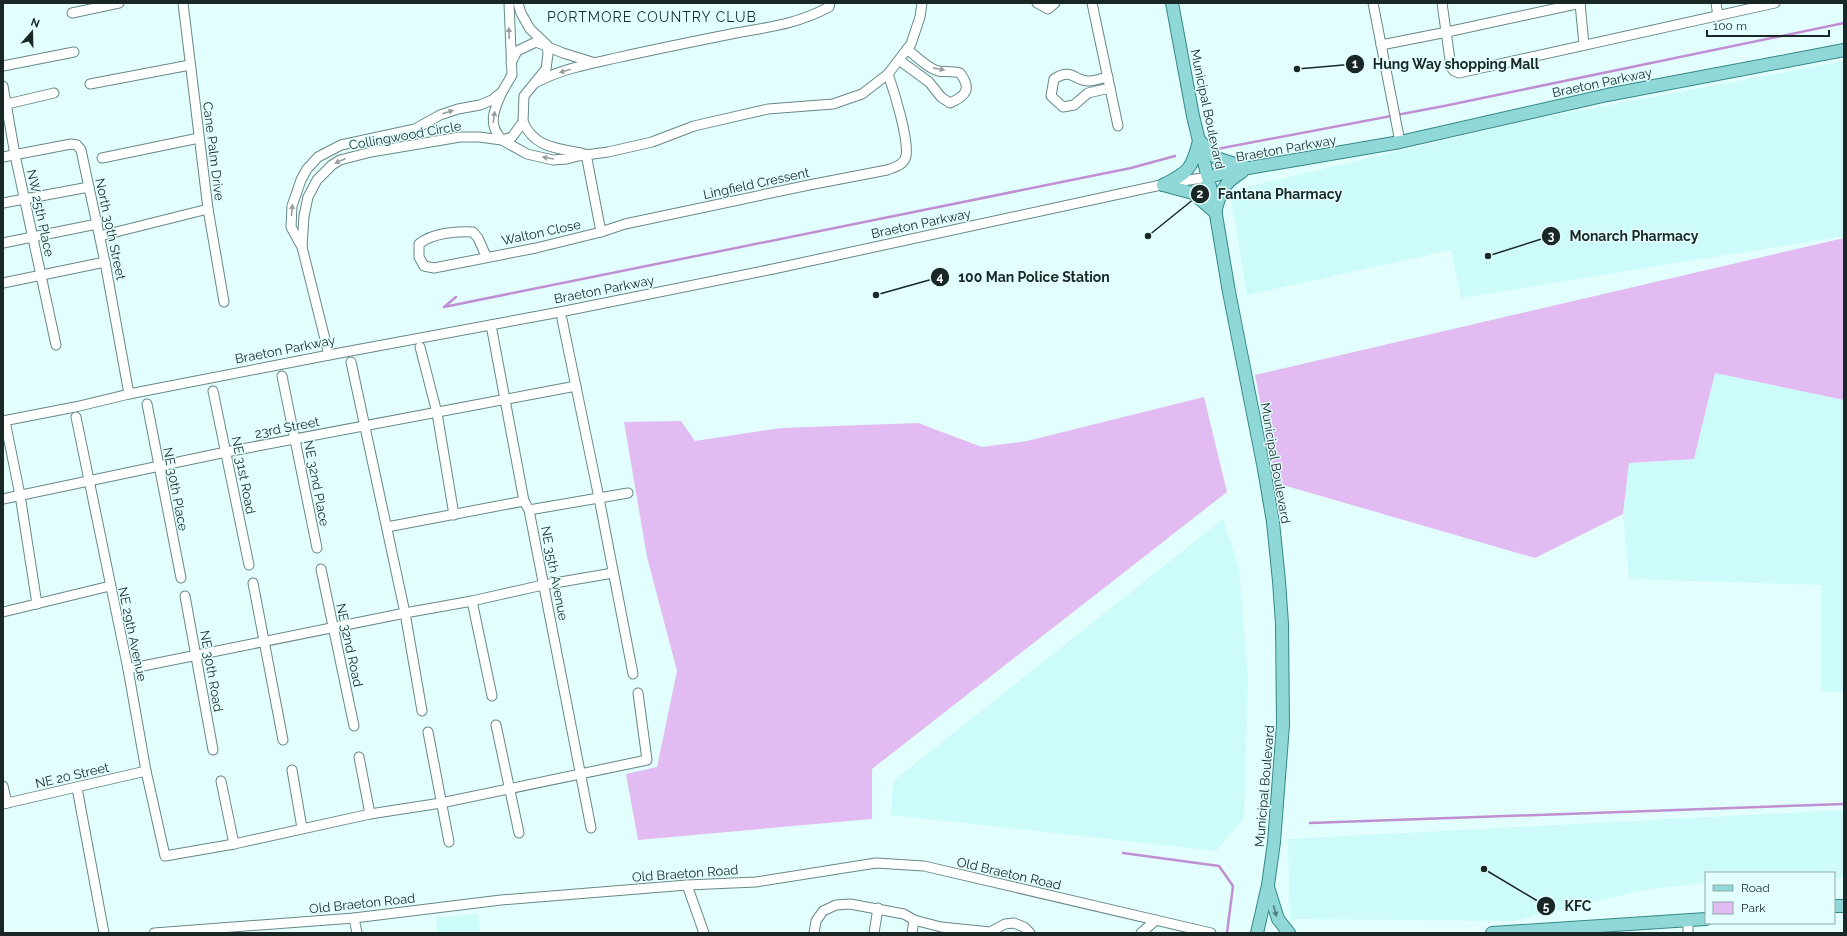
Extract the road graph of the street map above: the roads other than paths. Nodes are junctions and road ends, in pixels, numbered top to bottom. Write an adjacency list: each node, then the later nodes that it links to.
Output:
1 (119, 3): 16 (street)
2 (183, 3): 28 (street, Cane Palm Drive)
3 (509, 3): 26 (street, Collingwood Circle, one-way to 3)
4 (518, 3): 19 (street)
5 (830, 3): 27 (street)
6 (922, 3): 22 (street, Collingwood Circle)
7 (1037, 3): 8 (street)
8 (1055, 3)
9 (1092, 3): 31 (street)
10 (1172, 3): 43 (main road, Municipal Boulevard)
11 (1374, 3): 20 (street)
12 (1442, 3): 18 (street)
13 (1580, 3): 18 (street); 21 (street)
14 (1716, 3): 17 (street)
15 (1775, 3): 17 (street)
16 (72, 13)
17 (1718, 16): 21 (street)
18 (1447, 32): 20 (street); 21 (street)
19 (547, 45): 26 (street, Collingwood Circle); 27 (street); 32 (street)
20 (1381, 45): 44 (street)
21 (1584, 45)
22 (907, 49): 25 (street, Collingwood Circle); 25 (street, one-way to 25)
23 (1844, 50): 44 (main road, Braeton Parkway)
24 (74, 52): 29 (street)
25 (899, 60): 30 (street, Collingwood Circle)
26 (511, 62): 36 (street, Collingwood Circle)
27 (596, 63): 32 (street, one-way to 32)
28 (190, 65): 33 (street); 41 (street, Cane Palm Drive)
29 (3, 66)
30 (888, 74): 45 (street, Collingwood Circle); 58 (street, Lingfield Cressent)
31 (1108, 77): 35 (street); 35 (street)
32 (535, 83): 39 (street)
33 (90, 84)
34 (3, 86): 38 (street, NW 25th Place)
35 (1110, 88): 40 (street)
36 (502, 92): 42 (street, one-way to 36); 62 (street, Collingwood Circle, one-way to 36)
37 (54, 93): 38 (street)
38 (5, 104): 46 (street, NW 25th Place)
39 (523, 122): 42 (street); 45 (street, Collingwood Circle)
40 (1118, 126)
41 (199, 138): 48 (street); 55 (street, Cane Palm Drive)
42 (502, 140): 45 (street, Collingwood Circle, one-way to 42); 62 (street, Collingwood Circle, one-way to 62)
43 (1199, 140): 49 (main road); 50 (main road, Municipal Boulevard); 51 (main road)
44 (1400, 142): 49 (main road, Braeton Parkway)
45 (586, 154): 58 (street)
46 (15, 155): 47 (street, North 30th Street); 52 (street, North 30th Street); 53 (street, NW 25th Place)
47 (3, 157)
48 (102, 158)
49 (1248, 168): 50 (main road, Braeton Parkway); 56 (main road)
50 (1208, 177): 51 (street, Braeton Parkway); 56 (main road, Municipal Boulevard)
51 (1163, 185): 56 (main road); 69 (street, Braeton Parkway)
52 (89, 187): 53 (street); 57 (street, North 30th Street)
53 (24, 199): 54 (street); 60 (street, NW 25th Place)
54 (3, 203)
55 (208, 209): 59 (street); 67 (street, Cane Palm Drive)
56 (1216, 212): 139 (main road, Municipal Boulevard)
57 (97, 224): 59 (street, North 30th Street); 60 (street)
58 (601, 232): 63 (street, Walton Close)
59 (100, 236): 64 (street, North 30th Street)
60 (33, 237): 61 (street); 65 (street, NW 25th Place)
61 (3, 243)
62 (302, 247): 72 (street)
63 (486, 256): 63 (street, Walton Close)
64 (105, 262): 65 (street); 77 (street, North 30th Street)
65 (41, 275): 66 (street); 70 (street, NW 25th Place)
66 (3, 283)
67 (224, 302)
68 (562, 319): 75 (street)
69 (491, 325): 72 (street, Braeton Parkway); 78 (street, NE 35th Avenue)
70 (56, 345)
71 (420, 347): 80 (street)
72 (328, 355): 77 (street, Braeton Parkway)
73 (351, 362): 83 (street)
74 (282, 376): 84 (street, NE 32nd Place)
75 (576, 386): 78 (street, 23rd Street); 90 (street)
76 (213, 391): 85 (street, NE 31st Road)
77 (129, 394): 82 (street, Braeton Parkway)
78 (505, 398): 80 (street, 23rd Street); 92 (street, NE 35th Avenue)
79 (147, 404): 86 (street, NE 30th Place)
80 (437, 413): 83 (street, 23rd Street); 94 (street)
81 (76, 417): 87 (street, NE 29th Avenue)
82 (4, 421): 89 (street)
83 (364, 426): 84 (street, 23rd Street); 95 (street)
84 (295, 439): 85 (street, 23rd Street); 96 (street, NE 32nd Place)
85 (226, 452): 86 (street, 23rd Street); 97 (street, NE 31st Road)
86 (158, 466): 87 (street, 23rd Street); 100 (street, NE 30th Place)
87 (89, 480): 89 (street, 23rd Street); 103 (street, NE 29th Avenue)
88 (628, 493): 90 (street)
89 (20, 494): 91 (street, 23rd Street); 106 (street)
90 (599, 498): 93 (street); 99 (street)
91 (3, 499)
92 (524, 501): 93 (street, NE 35th Avenue); 94 (street)
93 (529, 510): 102 (street, NE 35th Avenue)
94 (454, 515): 95 (street)
95 (387, 526): 108 (street)
96 (317, 548)
97 (249, 565)
98 (321, 569): 109 (street, NE 32nd Road)
99 (613, 573): 102 (street); 113 (street)
100 (181, 578)
101 (253, 583): 110 (street)
102 (544, 585): 105 (street); 125 (street, NE 35th Avenue)
103 (110, 586): 106 (street); 112 (street, NE 29th Avenue)
104 (185, 596): 111 (street, NE 30th Road)
105 (472, 601): 108 (street); 115 (street)
106 (37, 604): 107 (street)
107 (3, 612)
108 (405, 613): 109 (street); 116 (street)
109 (334, 628): 110 (street); 118 (street, NE 32nd Road)
110 (264, 642): 111 (street); 120 (street)
111 (196, 655): 112 (street); 121 (street, NE 30th Road)
112 (128, 669): 124 (street, NE 29th Avenue)
113 (633, 674)
114 (638, 693): 125 (street)
115 (492, 696)
116 (422, 711)
117 (496, 724): 129 (street)
118 (354, 726)
119 (428, 732): 130 (street)
120 (283, 740)
121 (213, 750)
122 (359, 757): 132 (street)
123 (292, 770): 133 (street)
124 (146, 771): 128 (street, NE 20 Street); 137 (street, NE 29th Avenue)
125 (580, 775): 129 (street); 134 (street, NE 35th Avenue)
126 (221, 781): 137 (street)
127 (3, 786): 131 (street)
128 (77, 788): 131 (street, NE 20 Street); 148 (street)
129 (510, 789): 130 (street); 135 (street)
130 (441, 803): 132 (street); 136 (street)
131 (5, 804)
132 (370, 814): 133 (street)
133 (302, 828): 137 (street)
134 (591, 828)
135 (518, 834)
136 (449, 842)
137 (234, 844)
138 (687, 885): 141 (street, Old Braeton Road); 144 (street, Old Braeton Road); 151 (street)
139 (1268, 885): 159 (main road, Municipal Boulevard); 160 (main road, one-way to 160)
140 (878, 908): 143 (street); 152 (street); 153 (street)
141 (354, 918): 146 (street, Old Braeton Road); 150 (street)
142 (1705, 918): 145 (main road)
143 (914, 920): 147 (street); 154 (street)
144 (1156, 920): 157 (street); 158 (street, Old Braeton Road)
145 (1688, 920): 161 (main road); 162 (street)
146 (283, 928): 149 (street, Old Braeton Road)
147 (953, 931): 155 (street)
148 (104, 933)
149 (154, 933)
150 (357, 933)
151 (704, 933)
152 (814, 933)
153 (874, 933)
154 (912, 933)
155 (990, 933): 156 (street)
156 (1030, 933)
157 (1141, 933)
158 (1211, 933)
159 (1257, 933)
160 (1289, 933)
161 (1492, 933)
162 (1688, 933)

